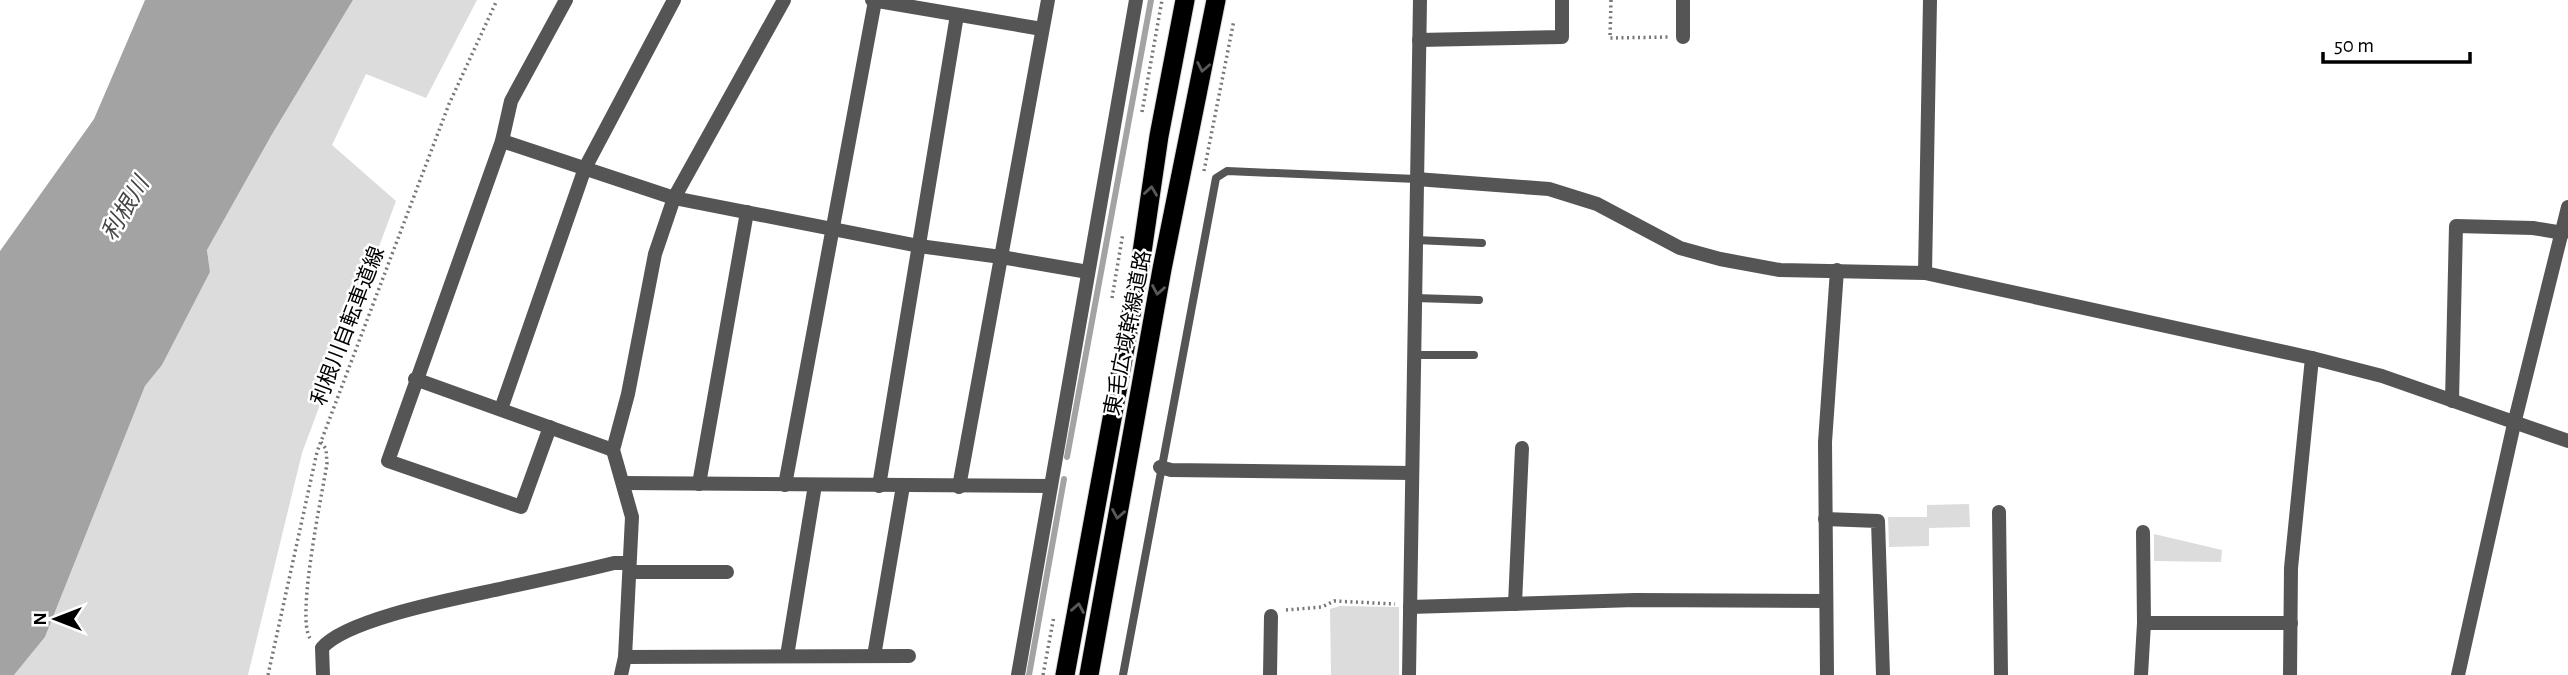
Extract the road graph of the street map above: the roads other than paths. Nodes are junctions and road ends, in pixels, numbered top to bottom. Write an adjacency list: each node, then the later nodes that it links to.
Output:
1 (566, 0): 17 (street)
2 (674, 0): 18 (street)
3 (784, 0): 20 (street)
4 (873, 0): 13 (street); 23 (street)
5 (1048, 0): 14 (street)
6 (1136, 0): 30 (street)
7 (1185, 0): 73 (highway, 東毛広域幹線道路, one-way to 7)
8 (1216, 0): 74 (highway, 東毛広域幹線道路, one-way to 74)
9 (1420, 0): 16 (street)
10 (1562, 0): 16 (street)
11 (1683, 0): 15 (street)
12 (1930, 0): 31 (street)
13 (957, 15): 14 (street); 27 (street)
14 (1042, 29): 28 (street)
15 (1683, 37)
16 (1419, 40): 19 (street)
17 (502, 141): 18 (street); 37 (street)
18 (585, 169): 20 (street); 39 (street)
19 (1416, 179): 25 (street); 29 (street); 45 (lane)
20 (674, 198): 22 (street); 44 (street)
21 (2568, 207): 24 (street)
22 (747, 212): 23 (street); 48 (street)
23 (832, 229): 27 (street); 49 (street)
24 (2563, 233): 38 (street); 40 (street)
25 (1416, 240): 26 (lane); 32 (street)
26 (1482, 243)
27 (919, 246): 28 (street); 51 (street)
28 (1001, 257): 30 (street); 54 (street)
29 (1837, 270): 31 (street); 56 (street)
30 (1088, 272): 53 (street)
31 (1924, 273): 36 (street)
32 (1415, 298): 33 (lane); 34 (street)
33 (1479, 300)
34 (1414, 355): 35 (lane); 46 (street)
35 (1474, 355)
36 (2312, 358): 38 (street); 65 (street)
37 (415, 379): 39 (street); 41 (street)
38 (2452, 401): 40 (street)
39 (501, 409): 41 (street)
40 (2514, 424): 42 (street); 83 (street)
41 (550, 427): 44 (street)
42 (2568, 442)
43 (1522, 448): 61 (street)
44 (614, 450): 47 (street)
45 (1160, 467): 46 (street); 75 (lane)
46 (1412, 473): 62 (street)
47 (623, 483): 48 (street); 58 (street)
48 (699, 484): 49 (street)
49 (785, 485): 50 (street)
50 (816, 485): 51 (street); 66 (street)
51 (879, 486): 52 (street)
52 (903, 486): 54 (street); 67 (street)
53 (1050, 486): 54 (street); 72 (street)
54 (960, 487)
55 (1999, 512): 80 (street)
56 (1825, 519): 60 (street); 79 (street)
57 (2143, 532): 64 (street)
58 (630, 568): 59 (street); 69 (street); 70 (street)
59 (727, 572)
60 (1826, 601): 61 (street); 78 (street)
61 (1515, 604): 62 (street)
62 (1410, 607): 77 (street)
63 (1271, 616): 76 (street)
64 (2144, 623): 65 (street); 81 (street)
65 (2291, 623): 82 (street)
66 (787, 656): 67 (street); 69 (street)
67 (874, 656): 68 (street)
68 (909, 656)
69 (625, 657): 71 (street)
70 (323, 675)
71 (621, 675)
72 (1018, 675)
73 (1065, 675)
74 (1089, 675)
75 (1123, 675)
76 (1270, 675)
77 (1409, 675)
78 (1827, 675)
79 (1883, 675)
80 (2001, 675)
81 (2141, 675)
82 (2290, 675)
83 (2458, 675)

